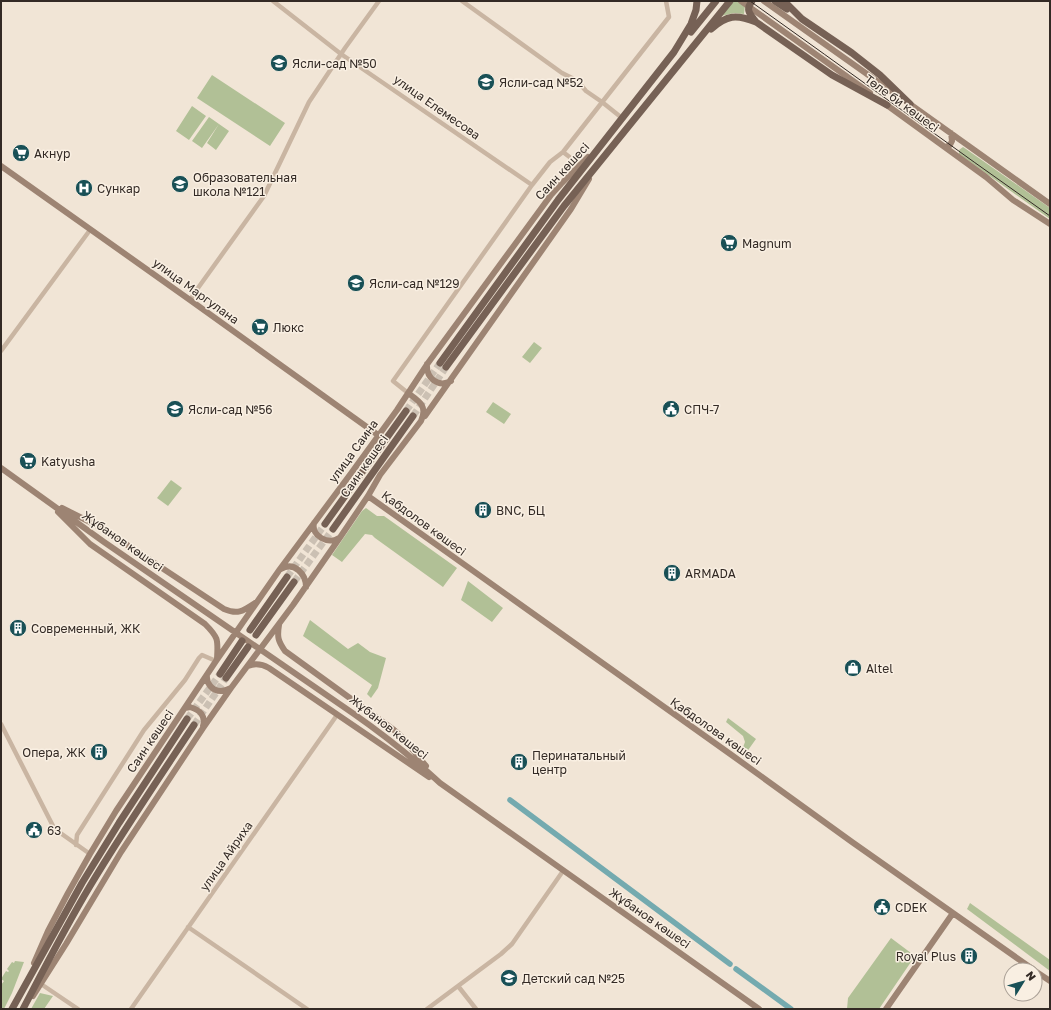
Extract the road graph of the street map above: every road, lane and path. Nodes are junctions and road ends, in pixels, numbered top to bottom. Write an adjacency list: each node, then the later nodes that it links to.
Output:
1 (273, 1): 17 (street, улица Елемесова)
2 (379, 1): 17 (street)
3 (462, 1): 18 (street)
4 (666, 1): 20 (street)
5 (697, 1): 16 (main road)
6 (716, 1): 16 (main road)
7 (730, 1): 15 (main road, Саин көшесі)
8 (741, 1): 22 (main road, Төле би көшесі)
9 (752, 1): 14 (main road)
10 (764, 1): 21 (main road, Төле би көшесі)
11 (775, 1): 13 (main road)
12 (784, 1): 13 (main road)
13 (802, 19): 21 (main road)
14 (756, 22): 15 (main road); 22 (main road)
15 (692, 47): 29 (main road, Саин көшесі)
16 (674, 52): 23 (main road)
17 (341, 54): 31 (street, улица Елемесова); 35 (street)
18 (572, 78)
19 (580, 84): 20 (street)
20 (602, 102): 23 (street); 27 (street)
21 (910, 104): 24 (main road, Төле би көшесі)
22 (887, 105): 26 (main road, Төле би көшесі)
23 (622, 118): 25 (main road)
24 (951, 133): 26 (main road); 32 (main road, Төле би көшесі)
25 (601, 145): 28 (main road, Саин көшесі); 38 (main road, Саин көшесі)
26 (941, 145): 33 (main road, Төле би көшесі)
27 (562, 152): 28 (street); 31 (street)
28 (580, 165): 37 (main road, Саин көшесі)
29 (598, 165): 39 (main road, Саин көшесі); 40 (main road, Саин көшесі)
30 (1, 166): 34 (main road, улица Маргулана)
31 (532, 185): 41 (street)
32 (1050, 204)
33 (1050, 224)
34 (90, 230): 35 (main road, улица Маргулана); 36 (street)
35 (190, 300): 45 (main road, улица Маргулана)
36 (1, 351)
37 (428, 363): 40 (main road); 41 (main road, Саин көшесі)
38 (440, 363)
39 (446, 368)
40 (451, 380): 44 (main road, Саин көшесі)
41 (408, 393): 44 (main road); 45 (main road, улица Саина)
42 (406, 411): 50 (main road, Саин көшесі)
43 (412, 416): 51 (main road, Саин көшесі)
44 (421, 421): 47 (main road, Саин көшесі)
45 (378, 435): 49 (main road, улица Саина)
46 (1, 468): 48 (main road, Жұбанов көшесі)
47 (368, 496): 52 (main road, Саин көшесі); 53 (main road, Қабдолов көшесі)
48 (44, 498): 58 (main road); 64 (main road); 76 (main road, Жұбанов көшесі)
49 (315, 522): 52 (main road); 54 (main road, Саин көшесі)
50 (325, 524)
51 (333, 529)
52 (341, 536): 57 (main road, Саин көшесі)
53 (467, 567): 80 (main road, Қабдолова көшесі)
54 (280, 569): 57 (main road); 58 (main road, Саин көшесі)
55 (287, 577): 60 (main road)
56 (294, 582): 61 (main road)
57 (306, 587): 59 (main road)
58 (258, 601): 64 (main road, Саин көшесі)
59 (280, 623): 65 (main road); 76 (main road)
60 (250, 630)
61 (256, 635)
62 (242, 642): 66 (main road)
63 (248, 647): 68 (main road)
64 (216, 661): 67 (main road, Саин көшесі); 77 (street)
65 (248, 666): 69 (main road); 71 (main road)
66 (220, 674)
67 (207, 675): 69 (main road); 70 (main road, Саин көшесі)
68 (226, 678)
69 (231, 688): 75 (main road)
70 (184, 709): 75 (main road); 78 (main road, Саин көшесі)
71 (337, 715): 76 (main road); 81 (street, улица Айриха)
72 (187, 719): 84 (main road, Саин көшесі)
73 (1, 724): 77 (street)
74 (194, 724): 87 (main road)
75 (203, 728): 83 (main road)
76 (440, 783): 79 (main road, Жұбанов көшесі)
77 (76, 845): 78 (street)
78 (90, 854): 84 (main road, Саин көшесі)
79 (563, 871): 85 (street); 93 (main road, Жұбанов көшесі)
80 (953, 913): 82 (main road); 94 (main road)
81 (188, 928): 89 (street, улица Айриха); 90 (street)
82 (1023, 962)
83 (41, 984): 87 (main road); 88 (street)
84 (24, 985): 86 (main road, Саин көшесі)
85 (458, 986): 91 (street); 92 (street)
86 (12, 1009)
87 (24, 1009)
88 (78, 1009)
89 (131, 1009)
90 (307, 1009)
91 (426, 1009)
92 (476, 1009)
93 (759, 1009)
94 (886, 1009)

